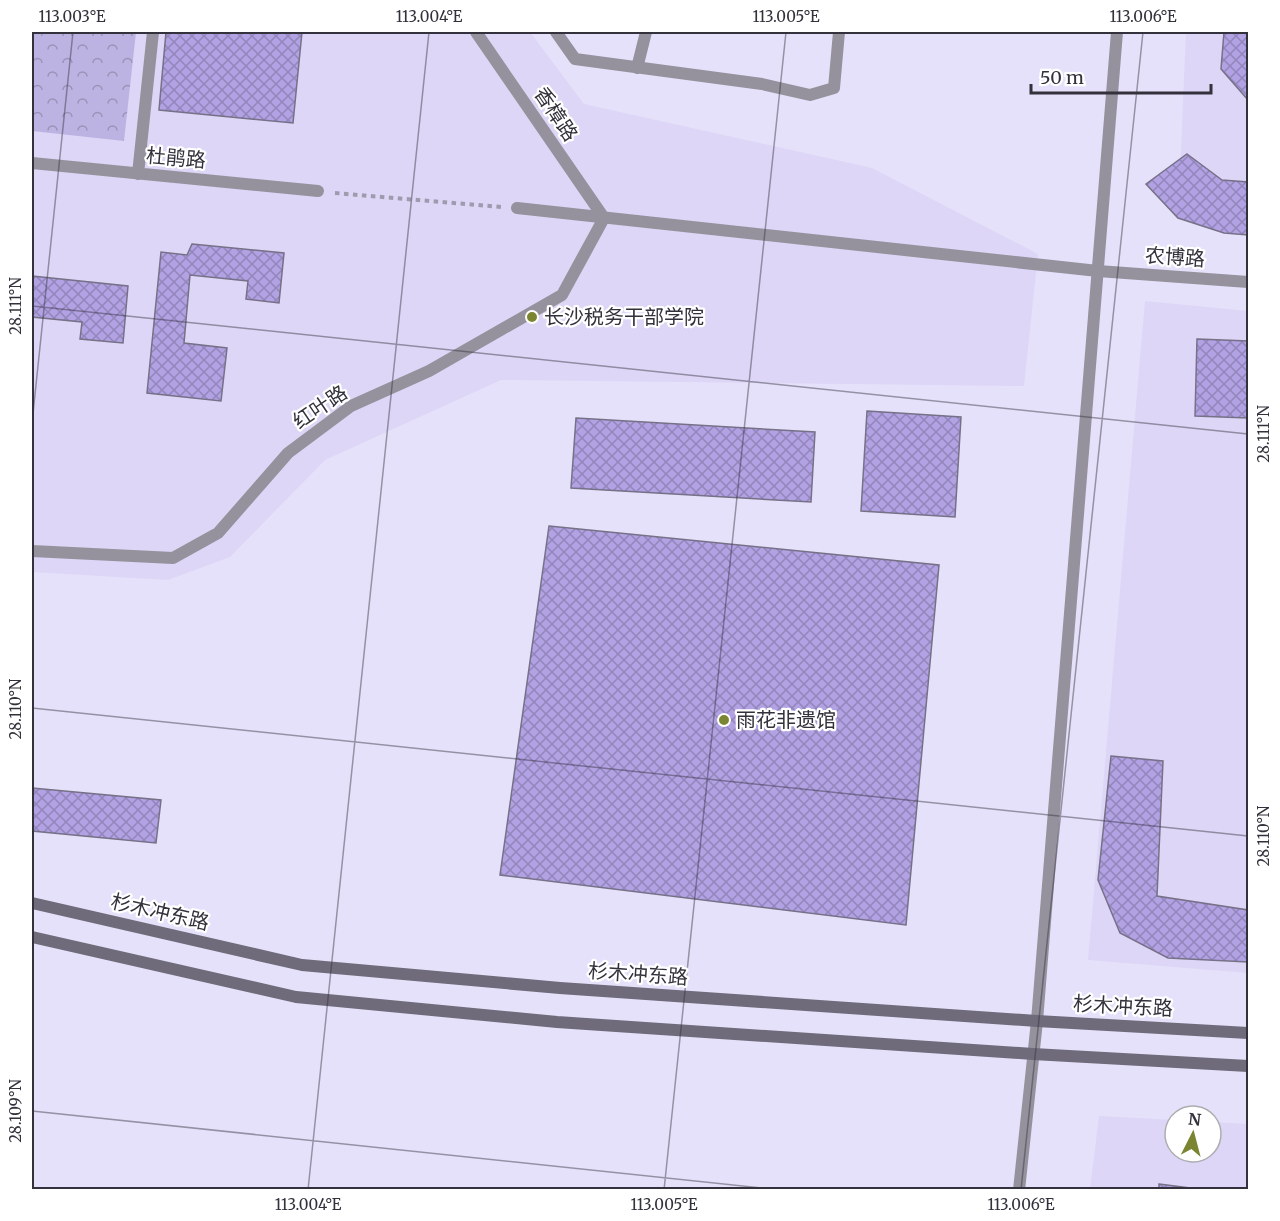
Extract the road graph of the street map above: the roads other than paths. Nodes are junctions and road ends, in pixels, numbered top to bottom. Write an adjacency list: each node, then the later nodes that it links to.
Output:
1 (153, 32): 9 (street)
2 (476, 32): 12 (street, 香樟路)
3 (556, 32): 7 (street)
4 (646, 32): 7 (street)
5 (839, 32): 7 (street)
6 (1117, 32): 13 (street)
7 (637, 68)
8 (32, 164): 9 (street, 杜鹃路)
9 (138, 174): 10 (street, 杜鹃路)
10 (318, 191)
11 (517, 208): 12 (street, 农博路)
12 (604, 218): 13 (street, 农博路); 15 (street, 红叶路)
13 (1098, 271): 14 (street, 农博路); 18 (street)
14 (1248, 282)
15 (32, 552)
16 (32, 903): 18 (main road, 杉木冲东路)
17 (32, 937): 20 (main road)
18 (1036, 1021): 19 (main road, 杉木冲东路); 20 (street)
19 (1248, 1033)
20 (1033, 1054): 21 (main road); 22 (street)
21 (1248, 1066)
22 (1019, 1190)

